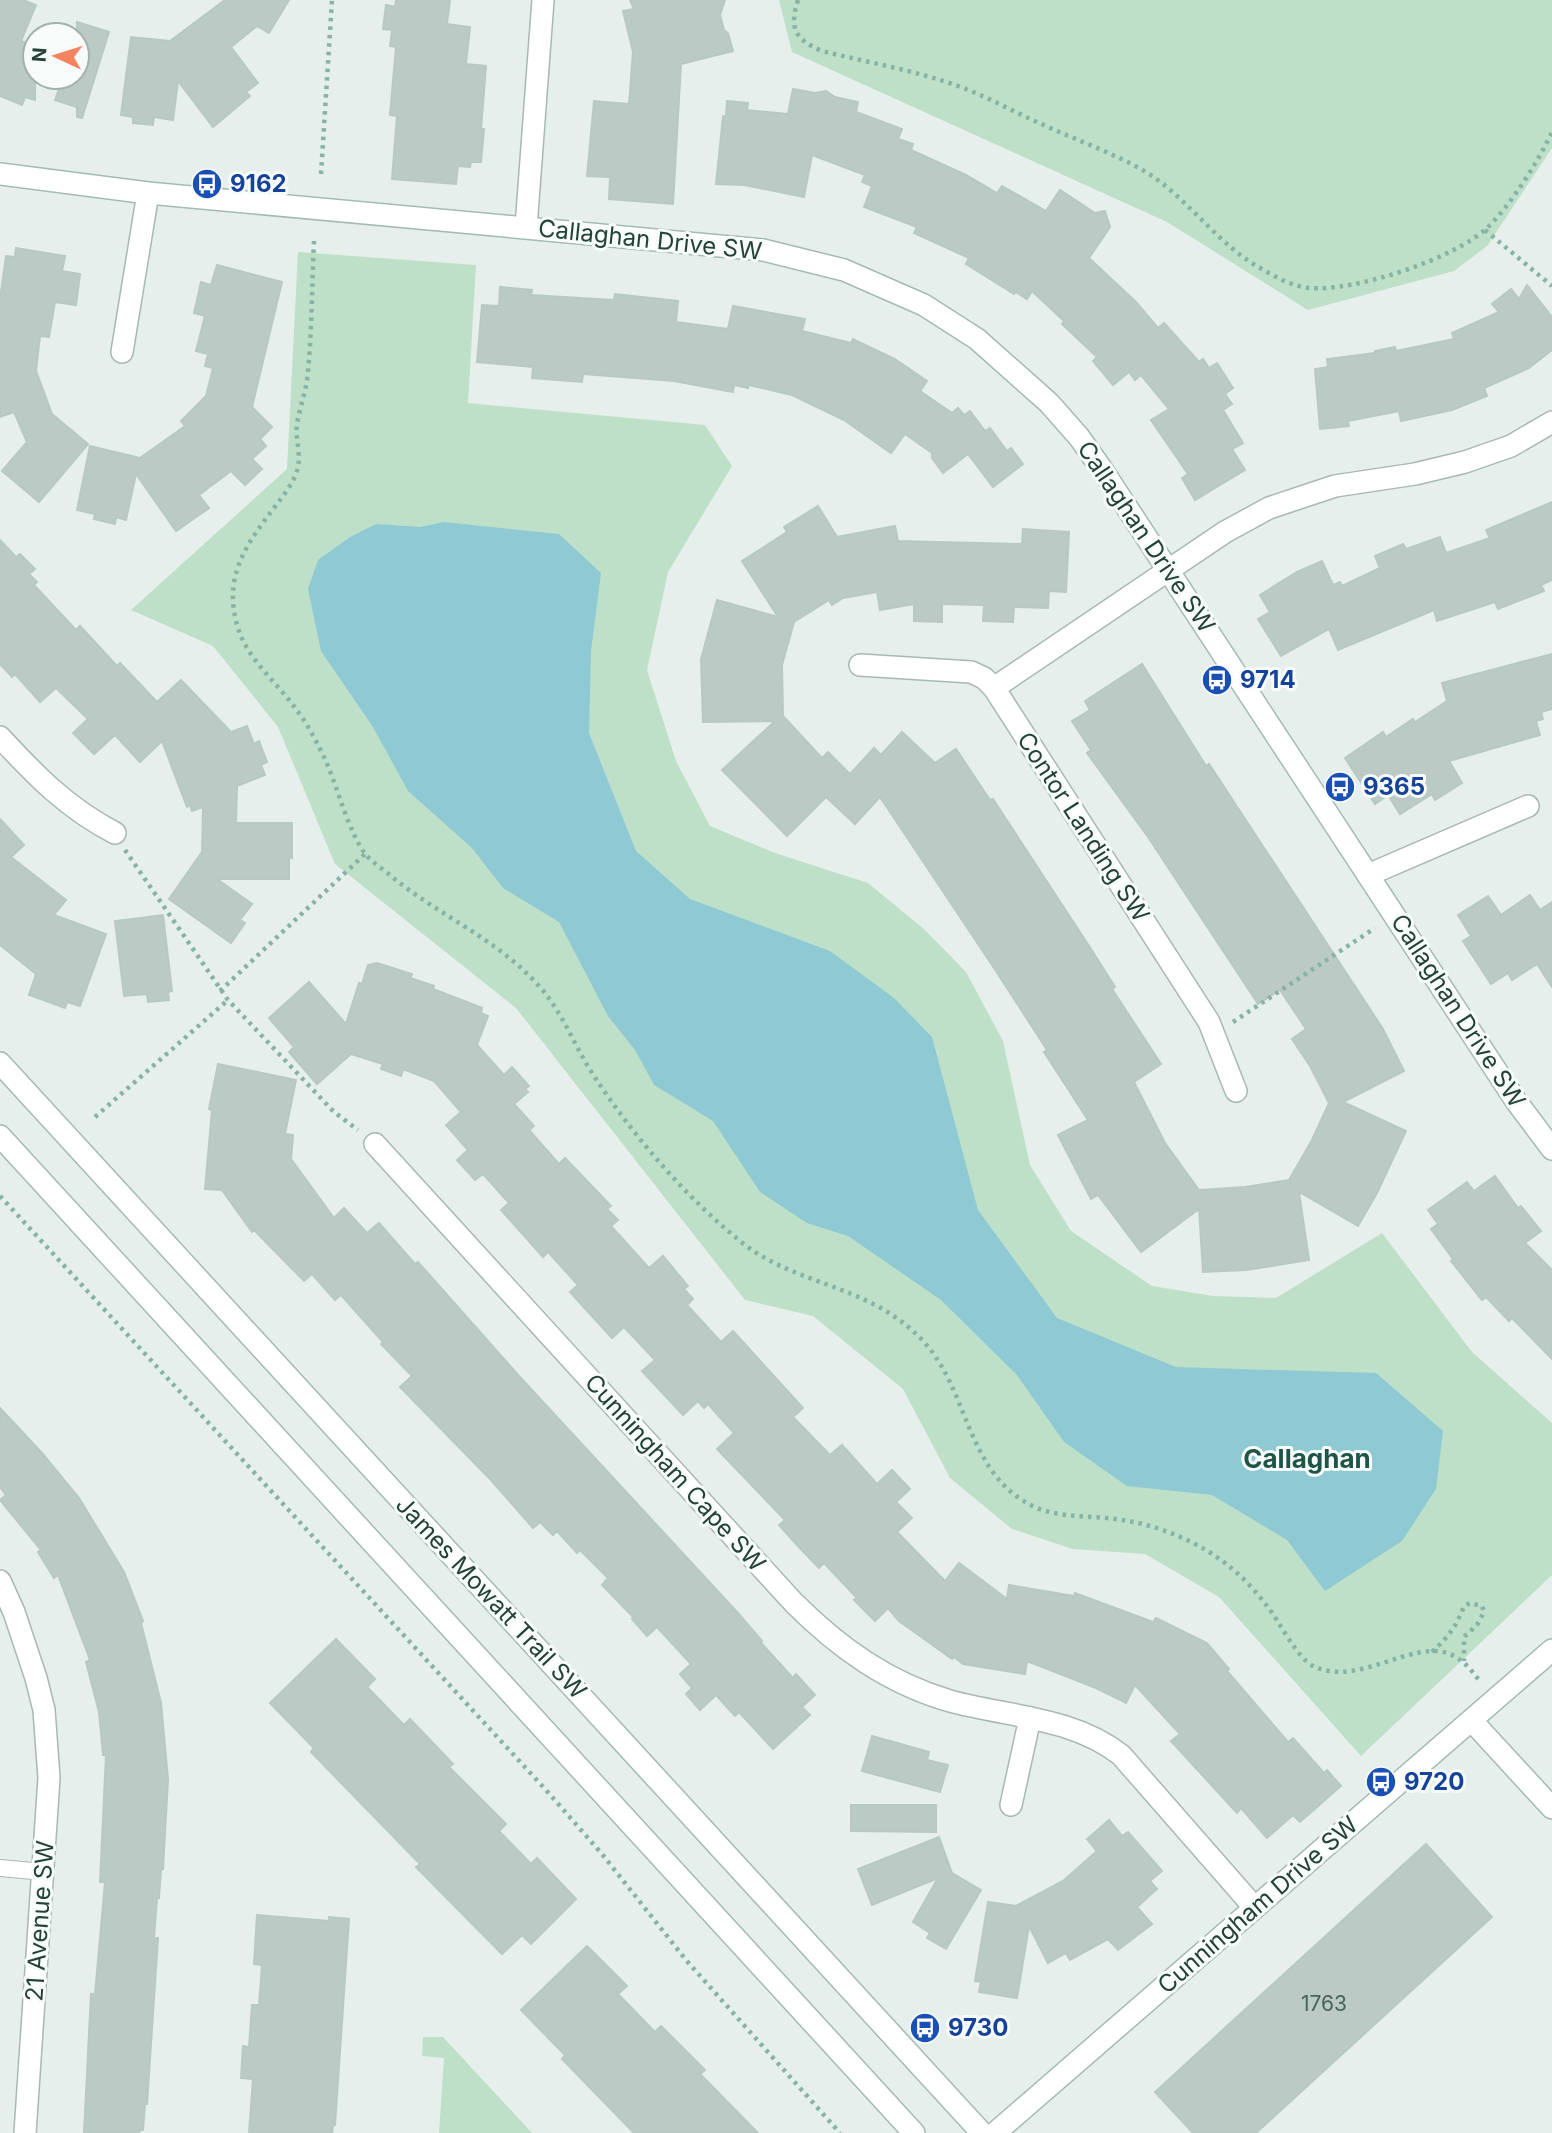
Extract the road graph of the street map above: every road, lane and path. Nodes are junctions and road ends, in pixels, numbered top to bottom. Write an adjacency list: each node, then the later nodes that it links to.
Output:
1 (332, 0): 6 (path)
2 (543, 0): 8 (street, Callaghan Drive SW)
3 (798, 0): 9 (path)
4 (1552, 132): 9 (path)
5 (0, 174): 7 (street, Callaghan Drive SW)
6 (321, 174)
7 (148, 193): 8 (street, Callaghan Drive SW); 12 (street)
8 (526, 227): 14 (street, Callaghan Drive SW)
9 (1485, 230): 11 (path)
10 (314, 241): 20 (path)
11 (1552, 286)
12 (122, 352)
13 (1552, 422): 14 (street)
14 (1169, 570): 16 (street); 21 (street, Callaghan Drive SW)
15 (860, 664): 16 (street, Contor Landing SW)
16 (994, 688): 25 (street, Contor Landing SW)
17 (0, 737): 19 (street)
18 (1528, 806): 21 (street)
19 (115, 833): 23 (path)
20 (365, 854): 23 (path); 35 (path)
21 (1368, 875): 22 (street, Callaghan Drive SW)
22 (1395, 915): 25 (path); 31 (street, Callaghan Drive SW)
23 (220, 991): 24 (path)
24 (228, 1000): 28 (path); 30 (path)
25 (1215, 1034): 27 (street, Contor Landing SW)
26 (0, 1063): 48 (street, James Mowatt Trail SW)
27 (1236, 1091)
28 (95, 1117)
29 (0, 1136): 47 (street, James Mowatt Trail SW)
30 (375, 1144): 38 (street, Cunningham Cape SW)
31 (1552, 1149)
32 (0, 1195): 46 (path)
33 (0, 1581): 43 (street, 21 Avenue SW)
34 (1552, 1650): 39 (street, Cunningham Drive SW)
35 (1432, 1652): 36 (path); 36 (path)
36 (1464, 1662): 37 (path)
37 (1482, 1684)
38 (1030, 1718): 40 (street); 44 (street, Cunningham Cape SW)
39 (1472, 1721): 41 (street); 44 (street, Cunningham Drive SW)
40 (1011, 1805)
41 (1552, 1808)
42 (0, 1868): 43 (lane)
43 (44, 1872): 45 (street, 21 Avenue SW)
44 (1254, 1907): 49 (street, Cunningham Drive SW)
45 (25, 2133)
46 (840, 2133)
47 (914, 2133)
48 (982, 2133)
49 (995, 2133)

